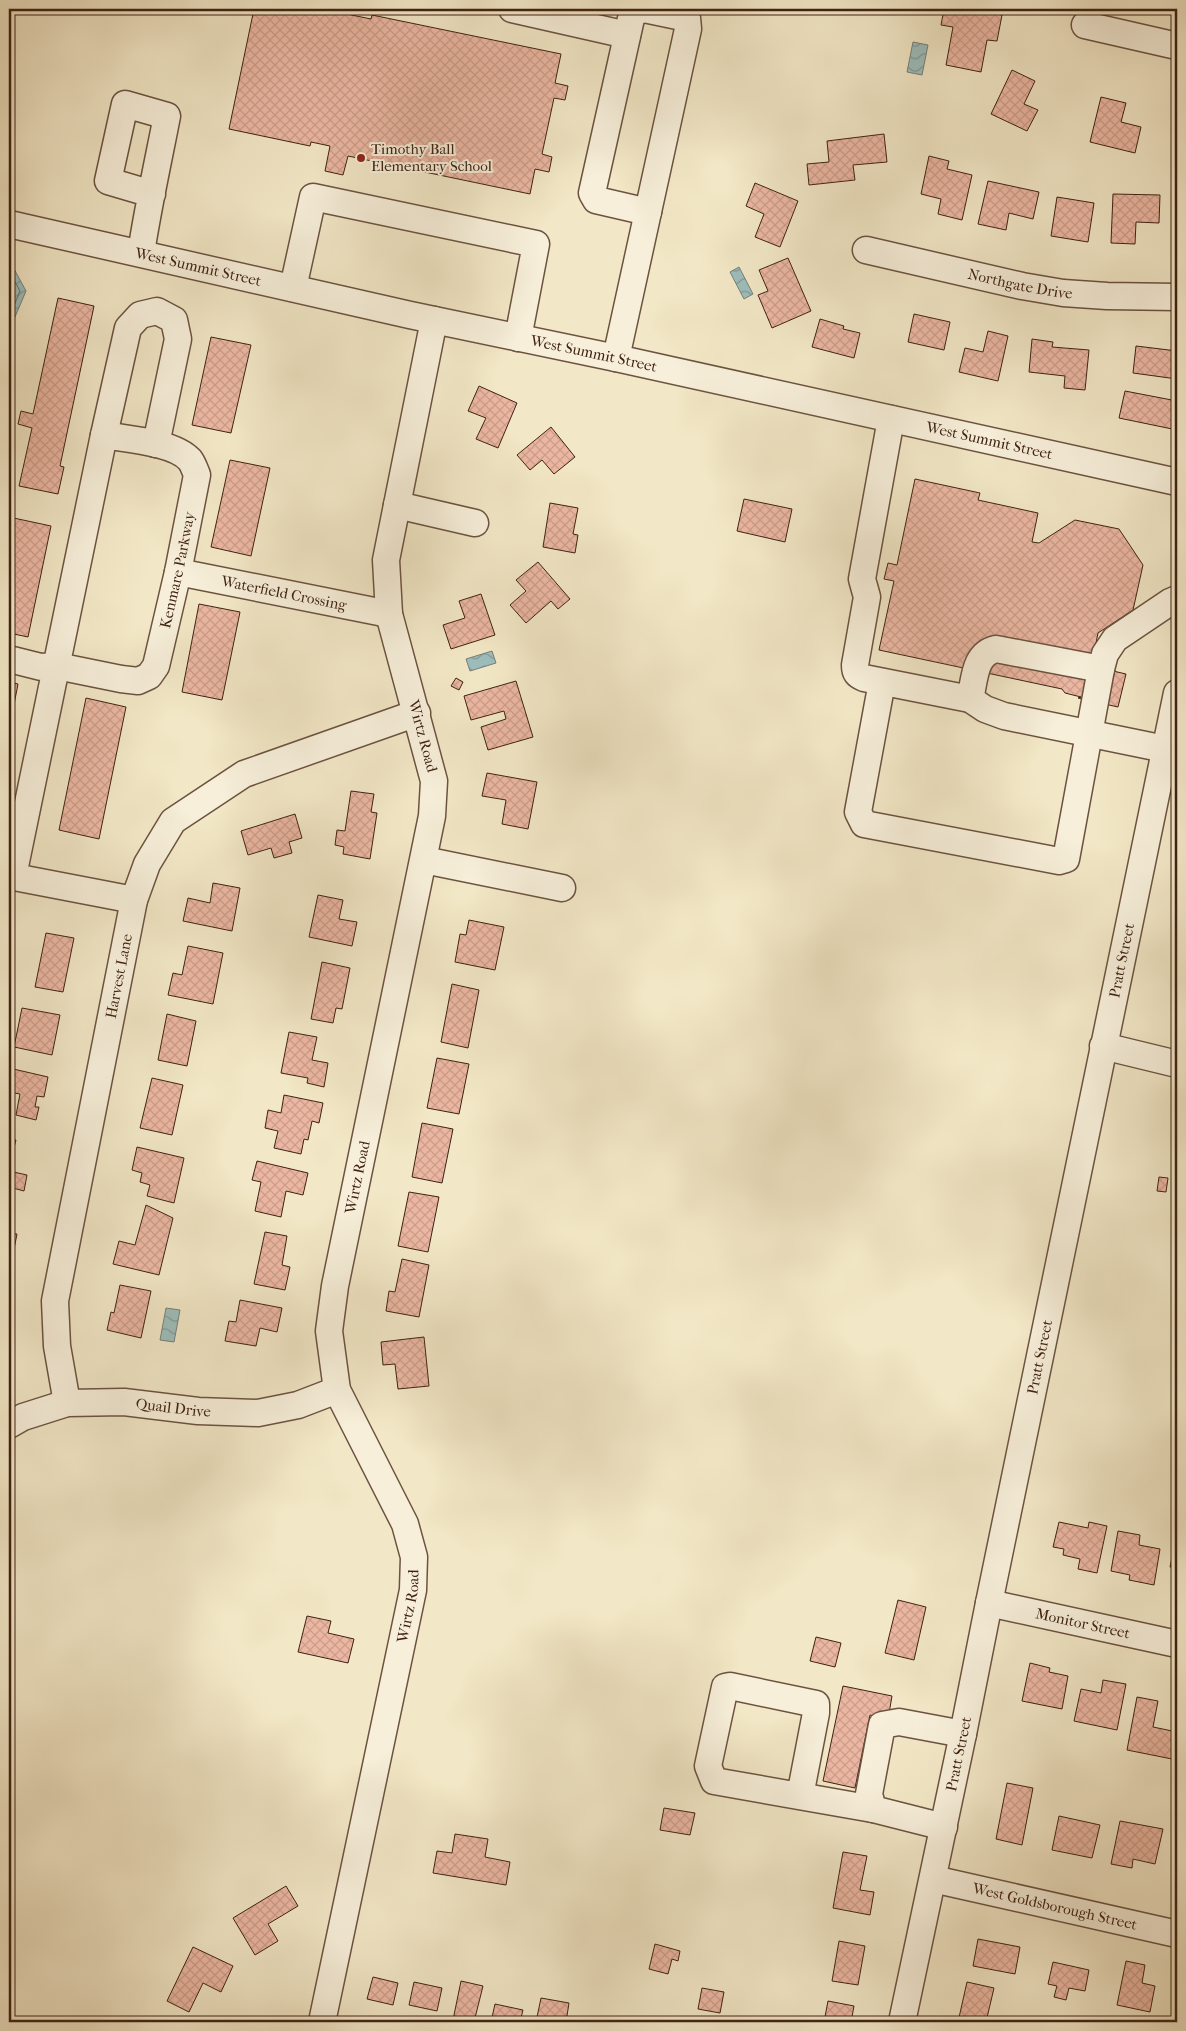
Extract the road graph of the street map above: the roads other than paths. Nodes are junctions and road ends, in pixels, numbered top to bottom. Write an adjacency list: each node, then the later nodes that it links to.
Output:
1 (512, 9): 4 (street)
2 (643, 9): 4 (street); 7 (street)
3 (1085, 25): 5 (street)
4 (627, 34): 7 (street)
5 (1177, 46)
6 (152, 194): 10 (street)
7 (648, 212): 15 (street)
8 (9, 224): 10 (street, West Summit Street)
9 (866, 250): 12 (street, Northgate Drive)
10 (141, 254): 11 (street, West Summit Street)
11 (293, 288): 13 (street, West Summit Street); 14 (street)
12 (1177, 297)
13 (434, 320): 14 (street, West Summit Street); 20 (street, Wirtz Road)
14 (518, 338): 15 (street, West Summit Street)
15 (616, 358): 16 (street, West Summit Street)
16 (891, 419): 19 (street, West Summit Street); 28 (street)
17 (104, 435): 18 (street, Kenmare Parkway); 18 (street); 26 (street)
18 (156, 444): 22 (street, Kenmare Parkway)
19 (1177, 482)
20 (397, 505): 21 (street); 24 (street, Wirtz Road)
21 (475, 522)
22 (178, 572): 24 (street, Waterfield Crossing); 26 (street, Kenmare Parkway)
23 (1177, 599): 27 (street)
24 (389, 614): 31 (street, Wirtz Road)
25 (9, 660): 26 (street, Kenmare Parkway)
26 (57, 666): 35 (street)
27 (1101, 669): 30 (street); 32 (street)
28 (882, 682): 30 (street); 32 (street)
29 (1177, 693): 33 (street, Pratt Street)
30 (970, 699): 32 (street)
31 (417, 713): 34 (street, Wirtz Road); 37 (street, Harvest Lane)
32 (1089, 735): 33 (street)
33 (1167, 767): 38 (street, Pratt Street)
34 (424, 860): 36 (street); 40 (street, Wirtz Road)
35 (11, 876): 37 (street)
36 (562, 888)
37 (134, 900): 41 (street, Harvest Lane)
38 (1103, 1046): 39 (street); 43 (street, Pratt Street)
39 (1177, 1064)
40 (338, 1390): 41 (street, Quail Drive); 51 (street, Wirtz Road)
41 (67, 1403): 42 (street, Quail Drive)
42 (9, 1425)
43 (989, 1603): 44 (street, Monitor Street); 45 (street, Pratt Street)
44 (1177, 1644)
45 (964, 1734): 47 (street); 48 (street, Pratt Street)
46 (800, 1796): 46 (street); 47 (street)
47 (873, 1809): 48 (street)
48 (944, 1827): 49 (street, Pratt Street)
49 (933, 1879): 50 (street, West Goldsborough Street); 52 (street, Pratt Street)
50 (1177, 1934)
51 (322, 2022)
52 (902, 2022)

